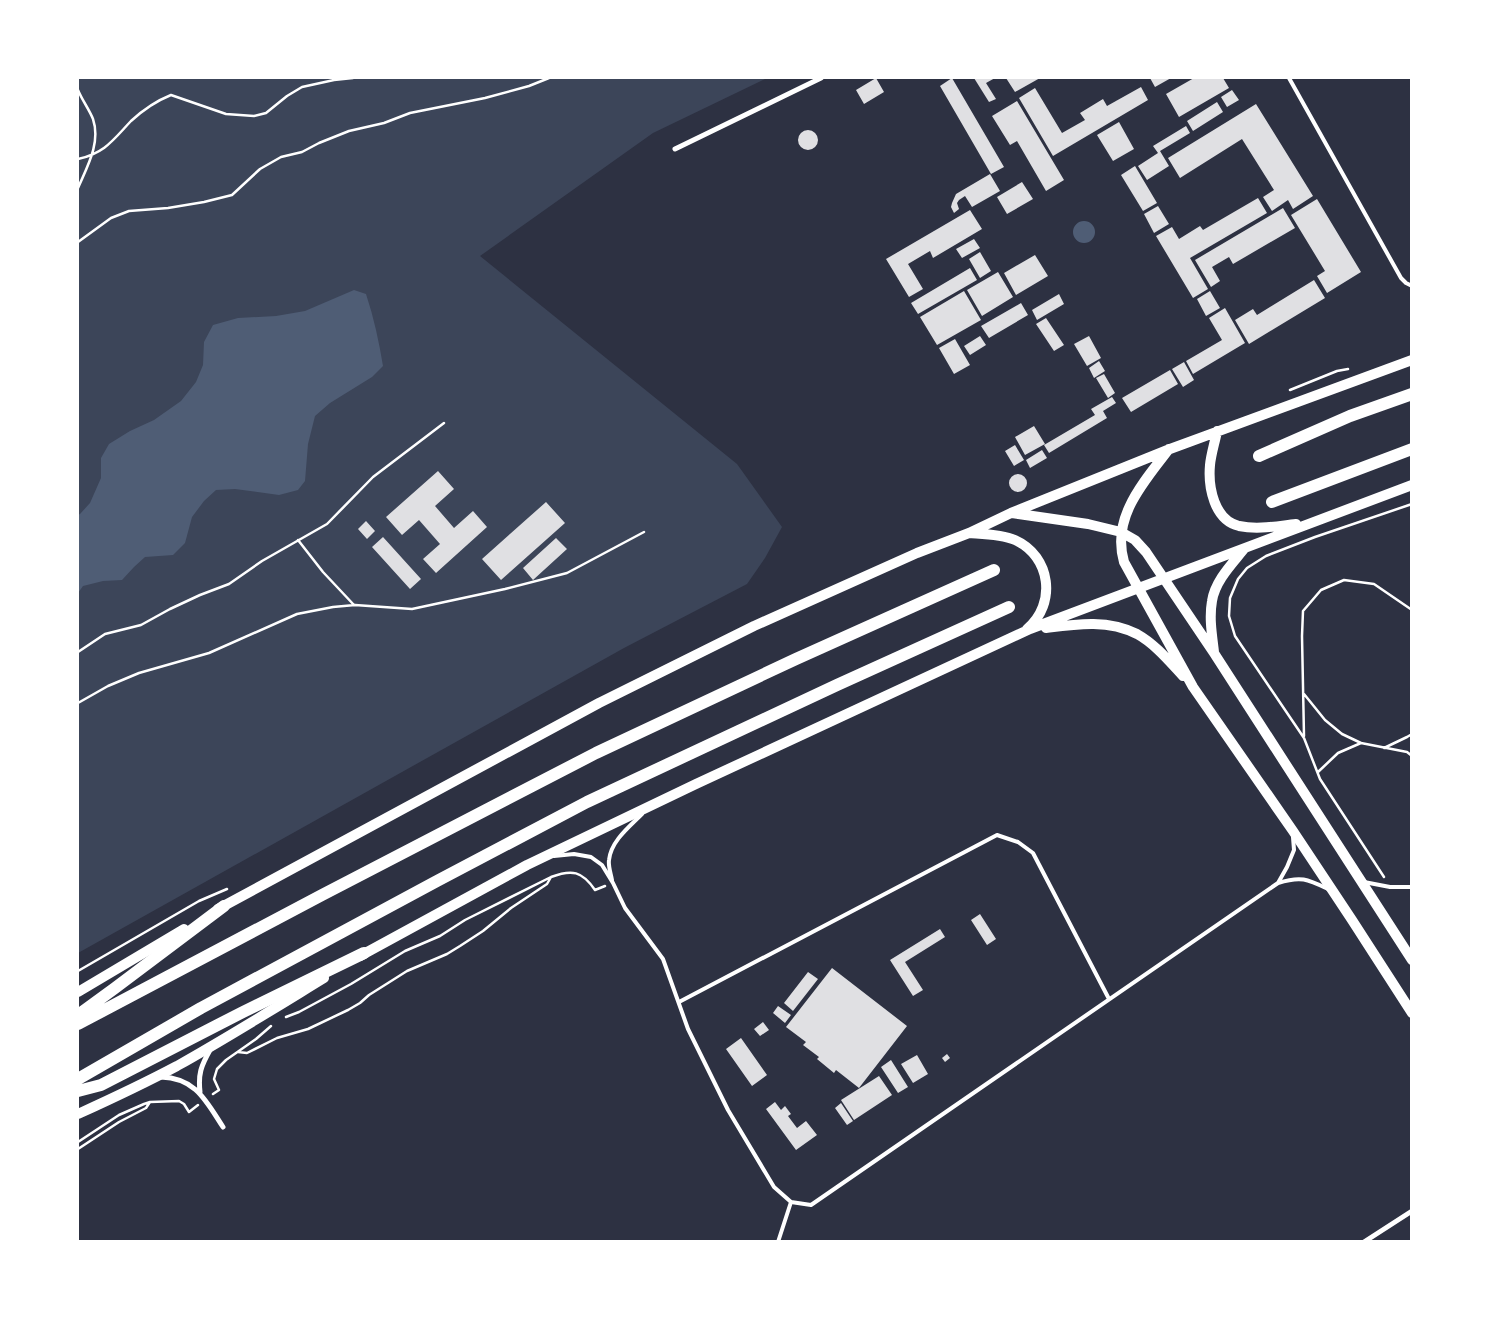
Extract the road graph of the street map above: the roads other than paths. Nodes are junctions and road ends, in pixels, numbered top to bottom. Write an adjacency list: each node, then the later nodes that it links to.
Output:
1 (821, 78): 3 (street)
2 (1289, 78): 4 (lane)
3 (675, 149)
4 (1412, 286)
5 (1412, 360): 7 (main road)
6 (1412, 394): 10 (highway)
7 (1217, 432): 8 (main road); 14 (main road)
8 (1170, 448): 13 (main road); 15 (main road)
9 (1412, 449): 12 (highway)
10 (1259, 456)
11 (1412, 485): 14 (main road)
12 (1272, 502)
13 (1011, 513): 15 (main road); 16 (main road)
14 (1312, 522): 17 (main road)
15 (1121, 532): 19 (main road); 20 (main road)
16 (969, 533): 23 (main road); 34 (main road)
17 (1246, 547): 19 (main road); 24 (main road)
18 (994, 570): 42 (highway)
19 (1165, 578): 20 (main road); 24 (main road)
20 (1139, 588): 22 (main road); 25 (main road)
21 (1009, 607): 45 (highway)
22 (1030, 629): 23 (main road); 25 (main road)
23 (1020, 635): 26 (main road)
24 (1214, 653): 29 (main road)
25 (1193, 687): 27 (main road)
26 (651, 805): 28 (main road); 30 (lane)
27 (1293, 831): 31 (lane); 33 (main road)
28 (544, 857): 30 (lane); 35 (main road)
29 (1360, 881): 32 (lane); 36 (main road)
30 (613, 883): 39 (lane)
31 (1278, 883): 33 (lane); 38 (lane)
32 (1412, 888)
33 (1333, 891): 40 (main road)
34 (224, 906): 37 (main road); 41 (highway)
35 (364, 953): 43 (main road); 46 (highway)
36 (1412, 960)
37 (78, 992)
38 (1109, 999): 39 (lane); 50 (lane)
39 (679, 1002): 50 (lane)
40 (1412, 1013)
41 (78, 1014)
42 (78, 1024)
43 (213, 1045): 44 (main road); 47 (street)
44 (156, 1077): 47 (street); 48 (main road)
45 (78, 1079)
46 (78, 1091)
47 (200, 1092): 49 (street)
48 (78, 1114)
49 (223, 1127)
50 (791, 1202): 52 (lane)
51 (1412, 1210): 53 (street)
52 (778, 1242)
53 (1364, 1242)

